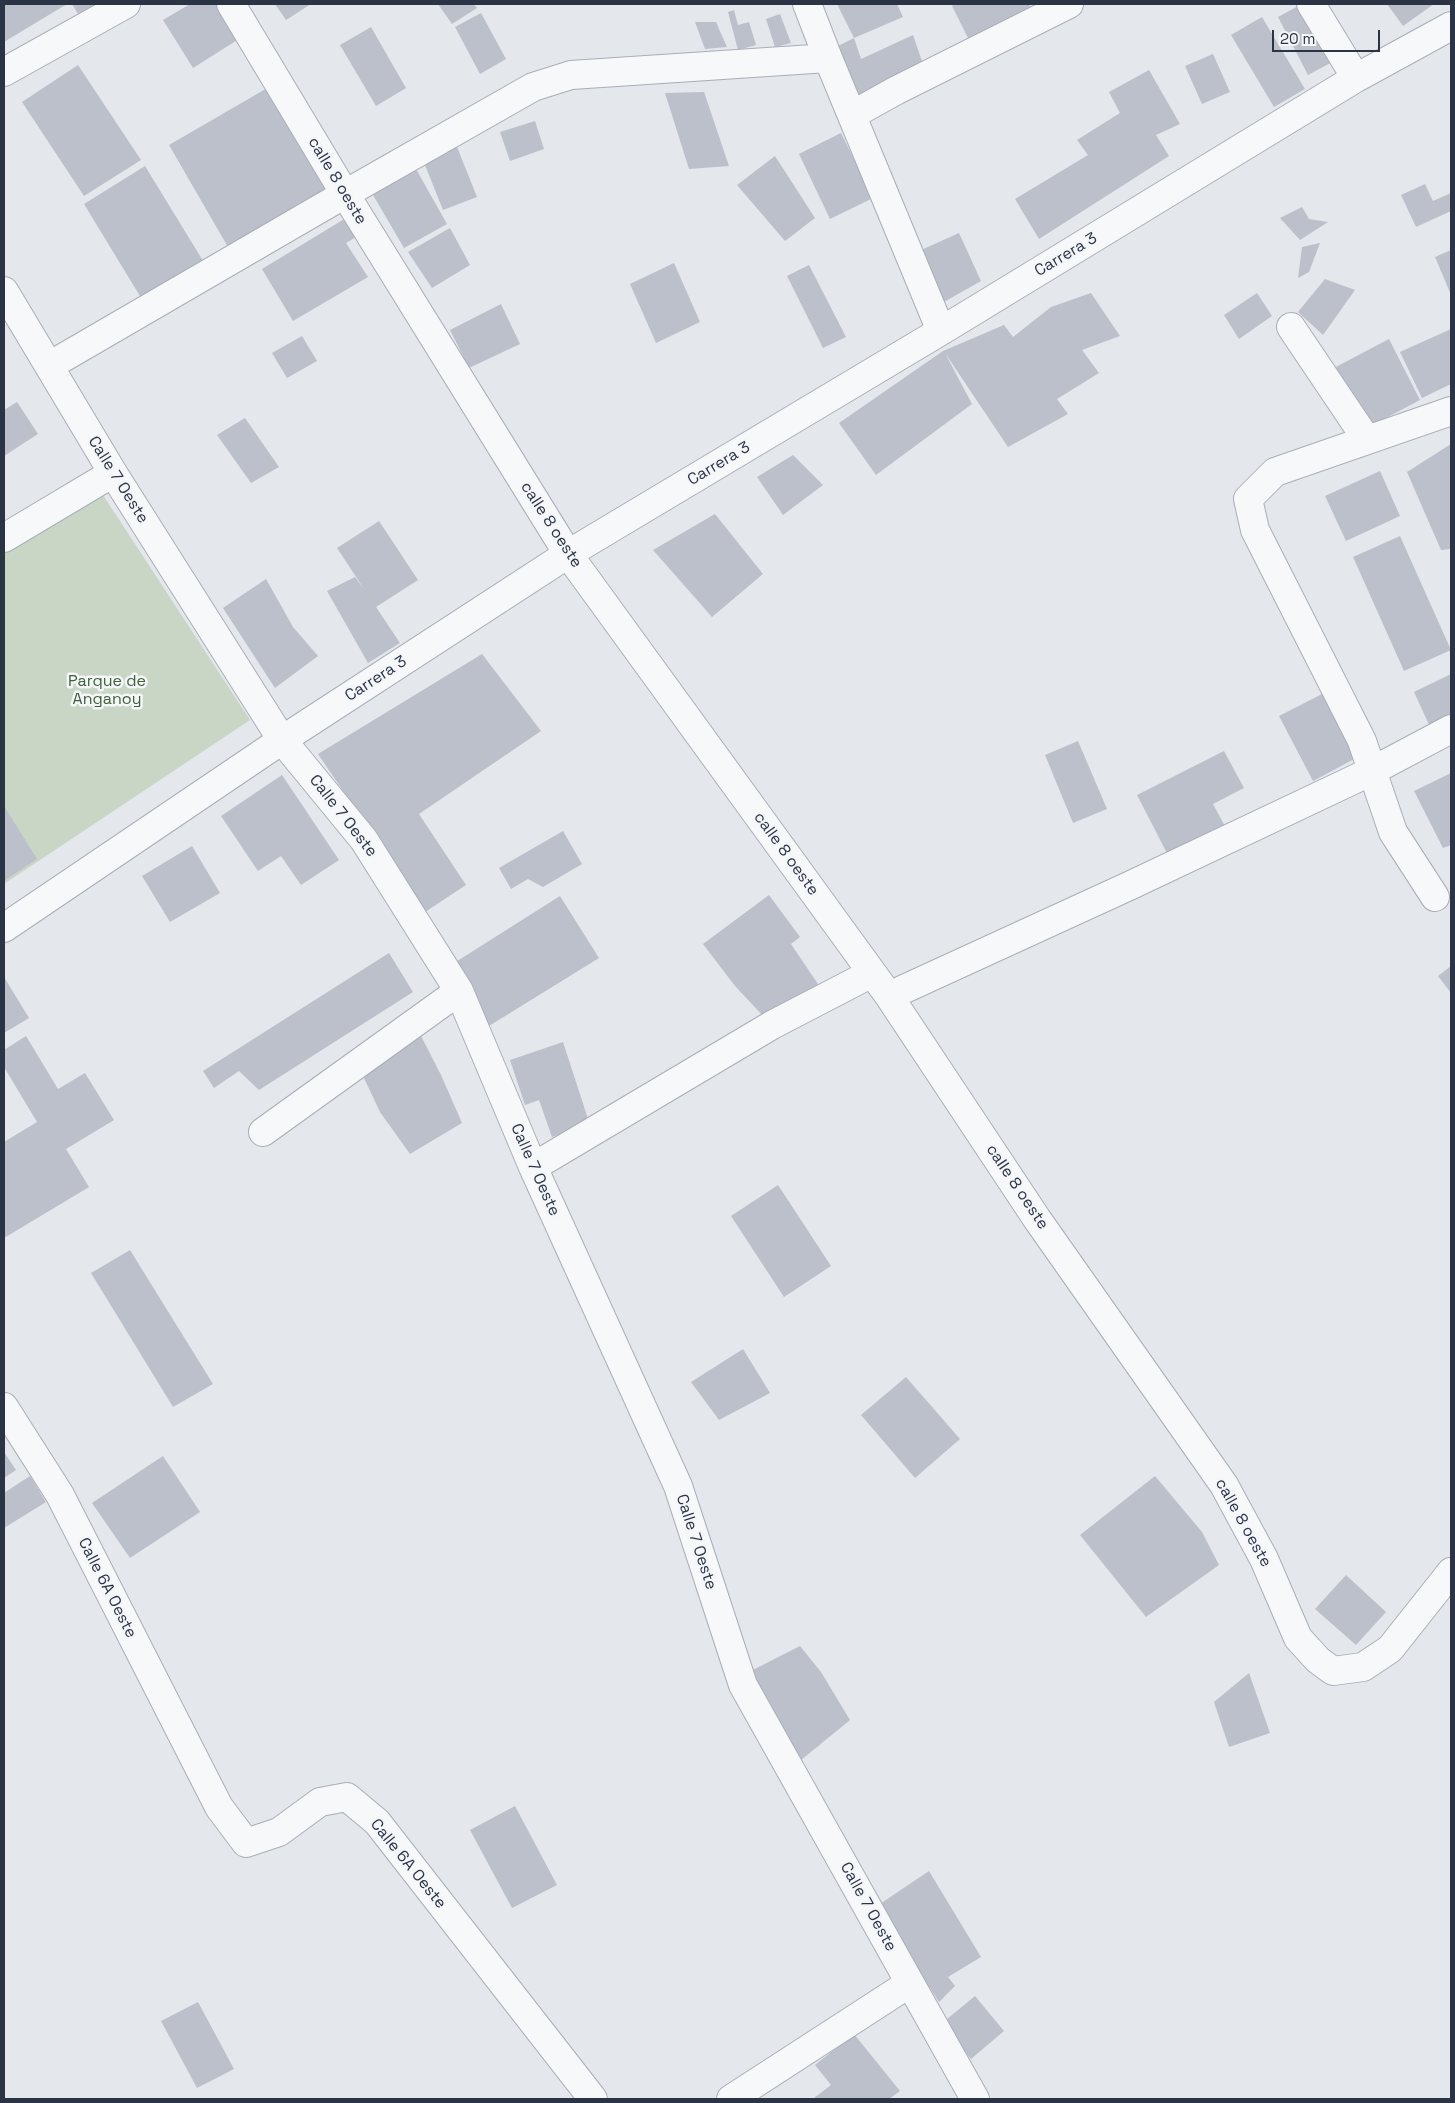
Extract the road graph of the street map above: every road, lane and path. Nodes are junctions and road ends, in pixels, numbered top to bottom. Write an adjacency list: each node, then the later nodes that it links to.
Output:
1 (126, 4): 8 (street)
2 (231, 4): 11 (street, calle 8 oeste)
3 (807, 4): 7 (street)
4 (1069, 4): 10 (street)
5 (1311, 4): 9 (street)
6 (1451, 26): 9 (street, Carrera 3)
7 (828, 58): 10 (street); 11 (street)
8 (4, 72)
9 (1356, 78): 14 (street, Carrera 3)
10 (852, 115): 14 (street)
11 (345, 194): 15 (street); 20 (street, calle 8 oeste)
12 (4, 291): 15 (street, Calle 7 Oeste)
13 (1291, 327): 17 (street)
14 (941, 331): 20 (street, Carrera 3)
15 (49, 366): 18 (street, Calle 7 Oeste)
16 (1451, 410): 17 (street)
17 (1367, 440): 23 (street)
18 (113, 474): 19 (street); 22 (street, Calle 7 Oeste)
19 (4, 538)
20 (568, 554): 22 (street, Carrera 3); 26 (street, calle 8 oeste)
21 (1451, 729): 23 (street)
22 (282, 740): 25 (street, Carrera 3); 27 (street, Calle 7 Oeste)
23 (1372, 771): 24 (street); 28 (street)
24 (1435, 896)
25 (4, 928)
26 (872, 973): 28 (street, calle 8 oeste); 30 (street)
27 (459, 991): 29 (street); 30 (street, Calle 7 Oeste)
28 (889, 996): 32 (street, calle 8 oeste)
29 (263, 1132)
30 (533, 1167): 33 (street, Calle 7 Oeste)
31 (4, 1407): 34 (street, Calle 6A Oeste)
32 (1451, 1572)
33 (910, 1983): 35 (street); 36 (street, Calle 7 Oeste)
34 (593, 2099)
35 (731, 2099)
36 (975, 2099)

